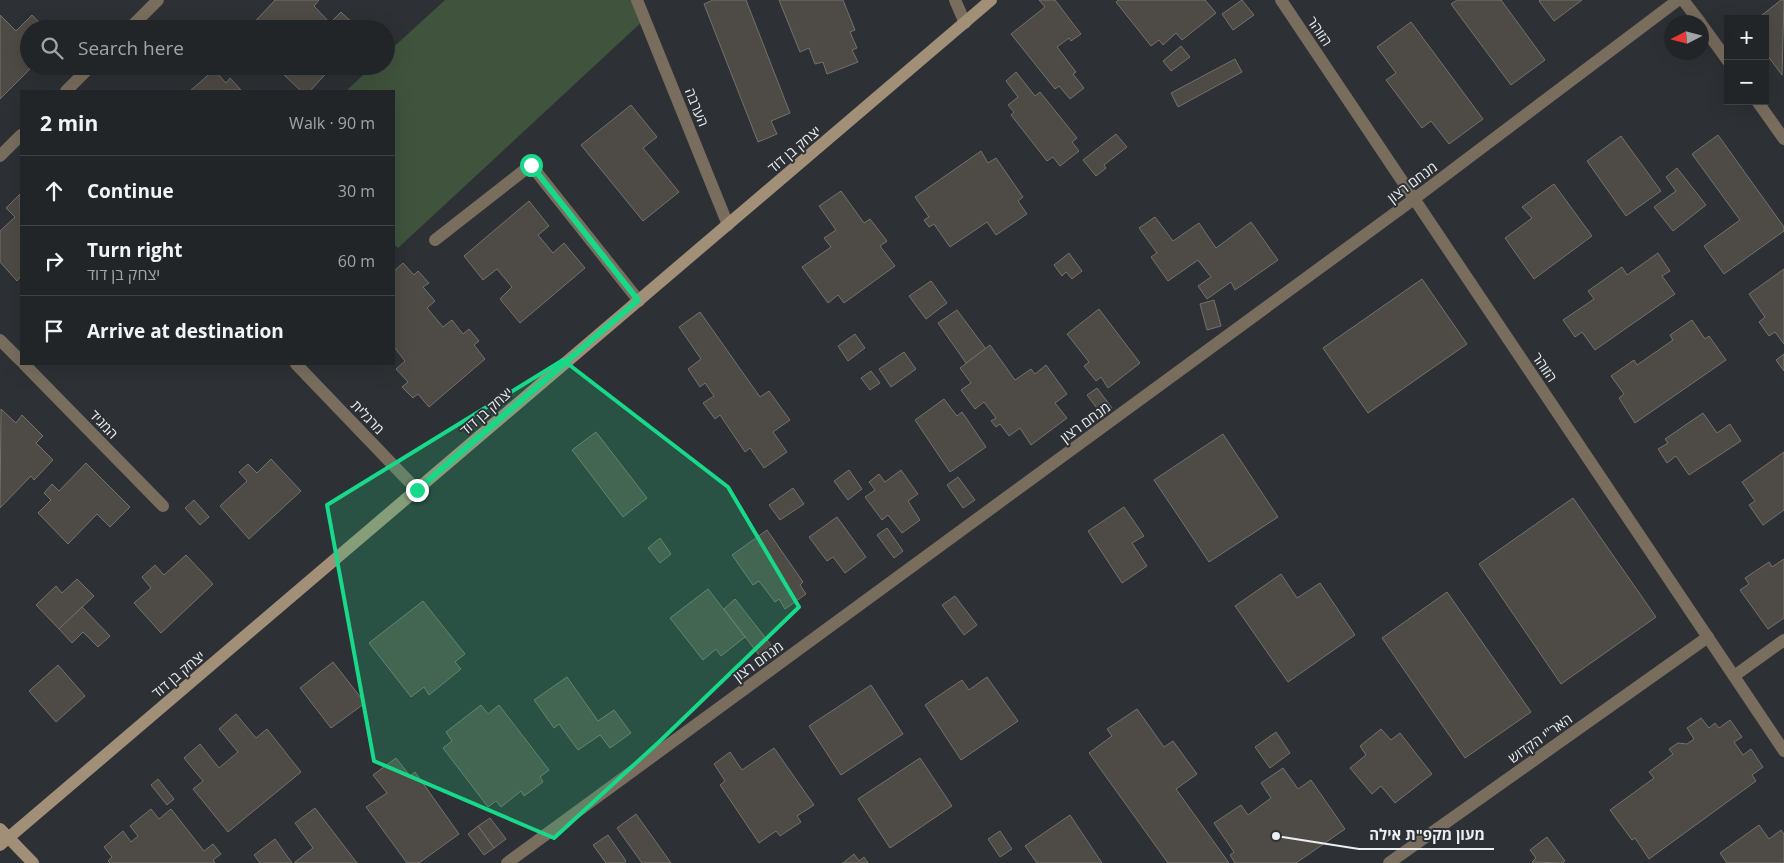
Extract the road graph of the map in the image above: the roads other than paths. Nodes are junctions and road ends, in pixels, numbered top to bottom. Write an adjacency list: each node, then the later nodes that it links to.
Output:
1 (158, 0): 10 (street)
2 (637, 0): 21 (street, הערבה)
3 (955, 0): 11 (street)
4 (992, 0): 8 (street, יצחק בן דוד)
5 (1281, 0): 20 (street, הזוהר)
6 (1678, 0): 20 (street, מנחם רצון)
7 (1683, 0): 9 (street)
8 (979, 4): 11 (street, יצחק בן דוד)
9 (1694, 15)
10 (138, 20)
11 (964, 23): 21 (street, יצחק בן דוד)
12 (1709, 35): 13 (street)
13 (1727, 60)
14 (82, 75): 15 (street)
15 (67, 90)
16 (1760, 105): 18 (street)
17 (20, 136): 19 (street)
18 (1784, 139)
19 (0, 156)
20 (1414, 199): 30 (street, הזוהר); 36 (street, מנחם רצון)
21 (728, 225): 23 (street, יצחק בן דוד)
22 (435, 240): 23 (street)
23 (638, 300): 28 (street, יצחק בן דוד)
24 (0, 340): 25 (street, המגיד)
25 (20, 360)
26 (25, 365): 29 (street, המגיד)
27 (297, 365): 28 (street, מרגלית)
28 (417, 490): 34 (street, יצחק בן דוד)
29 (163, 506)
30 (1708, 637): 32 (street, הזוהר); 37 (street, האר"י הקדוש)
31 (1784, 640): 32 (street)
32 (1734, 676): 33 (street, הזוהר)
33 (1784, 751)
34 (3, 837): 35 (street)
35 (33, 863)
36 (507, 863)
37 (1389, 863)

